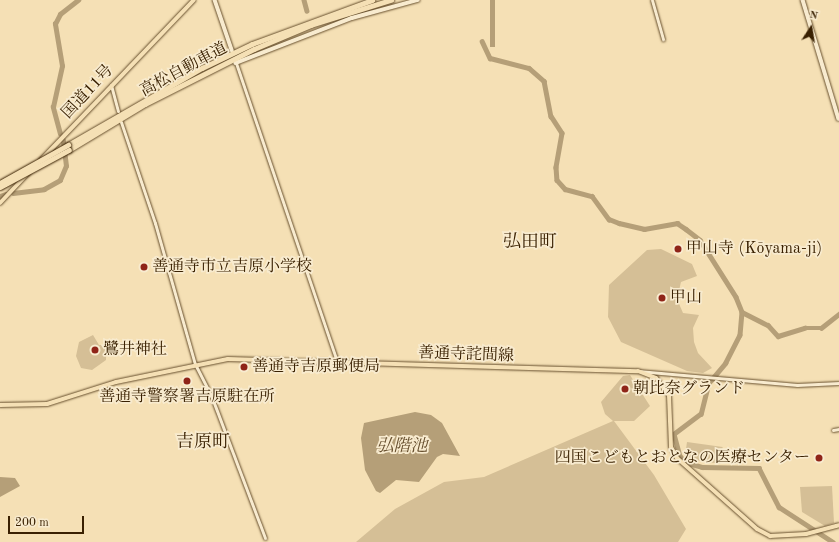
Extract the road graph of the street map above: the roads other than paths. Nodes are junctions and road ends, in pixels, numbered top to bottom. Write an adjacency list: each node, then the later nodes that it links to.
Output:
1 (194, 0): 11 (main road, 国道11号)
2 (215, 0): 9 (main road)
3 (372, 0): 15 (highway, 高松自動車道)
4 (391, 0): 15 (highway, 高松自動車道)
5 (418, 0): 10 (main road)
6 (652, 0): 8 (street)
7 (803, 0): 13 (main road)
8 (663, 39)
9 (232, 50)
10 (236, 61): 19 (street)
11 (111, 85): 12 (street); 18 (main road, 国道11号)
12 (118, 111)
13 (839, 119)
14 (120, 122): 20 (street)
15 (69, 148): 16 (highway, 高松自動車道, bridge); 17 (highway, 高松自動車道, bridge)
16 (0, 183)
17 (0, 187)
18 (0, 203)
19 (337, 362): 20 (main road, 善通寺詫間線); 21 (main road, 善通寺詫間線)
20 (195, 364): 25 (main road, 善通寺詫間線); 29 (street)
21 (638, 371): 22 (street); 23 (main road, 善通寺詫間線)
22 (661, 371): 23 (street); 24 (street)
23 (656, 378): 28 (main road, 善通寺詫間線)
24 (839, 384)
25 (0, 405)
26 (833, 430): 27 (street)
27 (839, 430)
28 (839, 525)
29 (265, 538)

